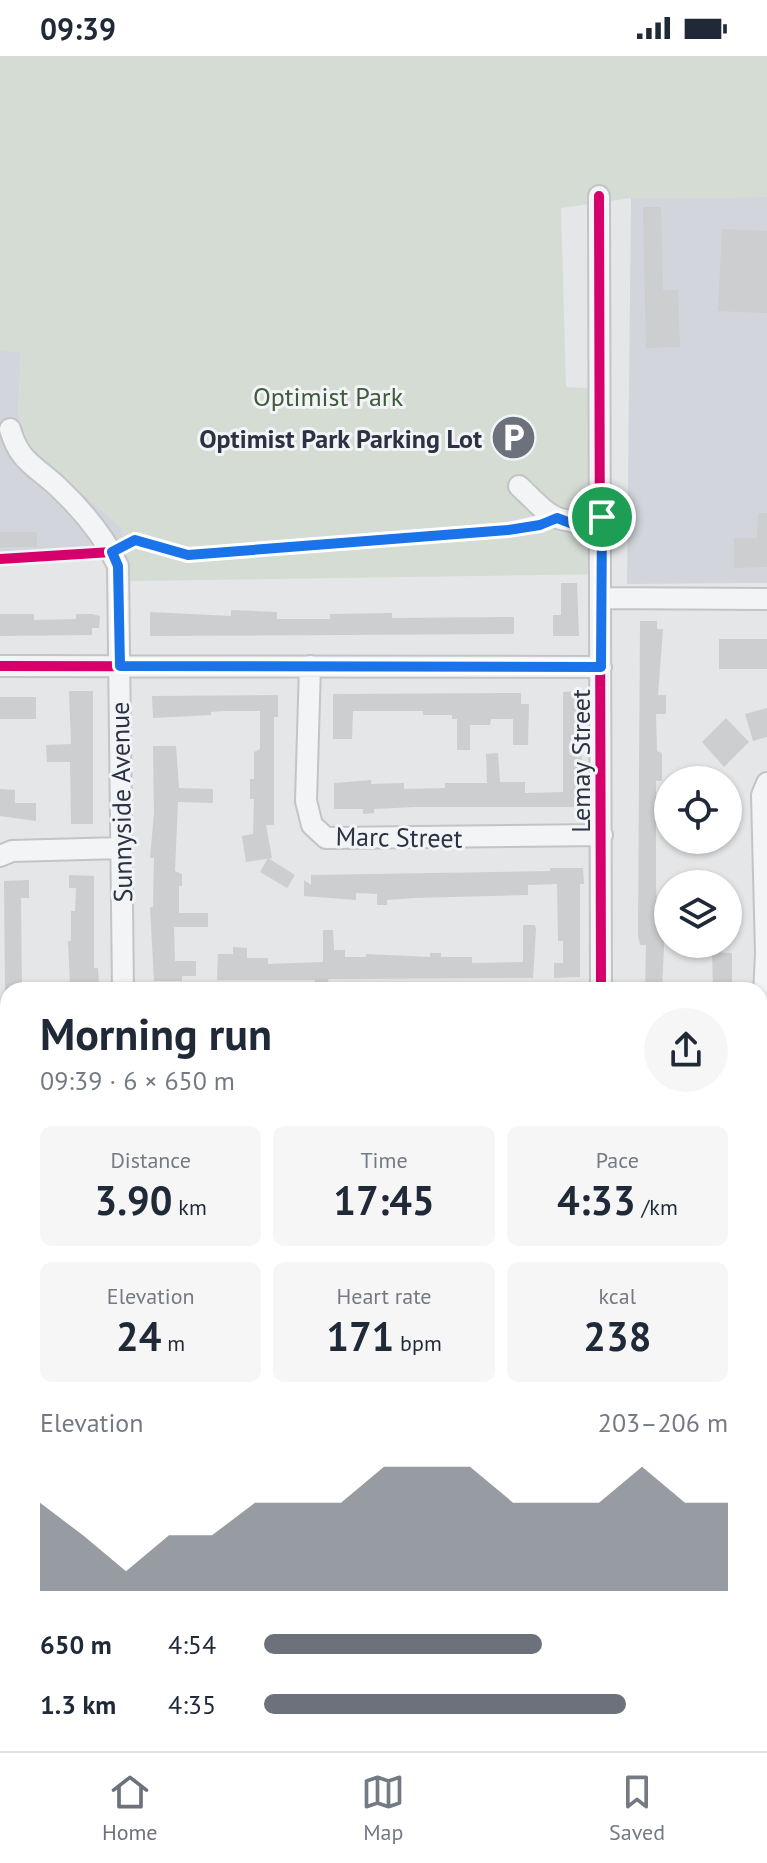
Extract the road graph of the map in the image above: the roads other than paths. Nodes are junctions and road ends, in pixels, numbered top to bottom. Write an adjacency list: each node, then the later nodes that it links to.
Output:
1 (599, 196): 4 (street, Lemay Street)
2 (10, 429): 8 (street, Sunnyside Avenue)
3 (519, 486): 4 (street)
4 (602, 517): 5 (street, Lemay Street)
5 (602, 598): 6 (street); 10 (street, Lemay Street)
6 (767, 599)
7 (0, 666): 8 (street)
8 (120, 666): 9 (street); 13 (street, Sunnyside Avenue)
9 (310, 666): 10 (street); 12 (street, Marc Street)
10 (601, 667): 12 (street, Lemay Street)
11 (767, 783): 17 (street)
12 (602, 835): 16 (street, Lemay Street)
13 (121, 848): 14 (street); 15 (street, Sunnyside Avenue)
14 (0, 856)
15 (123, 982)
16 (601, 982)
17 (765, 982)

